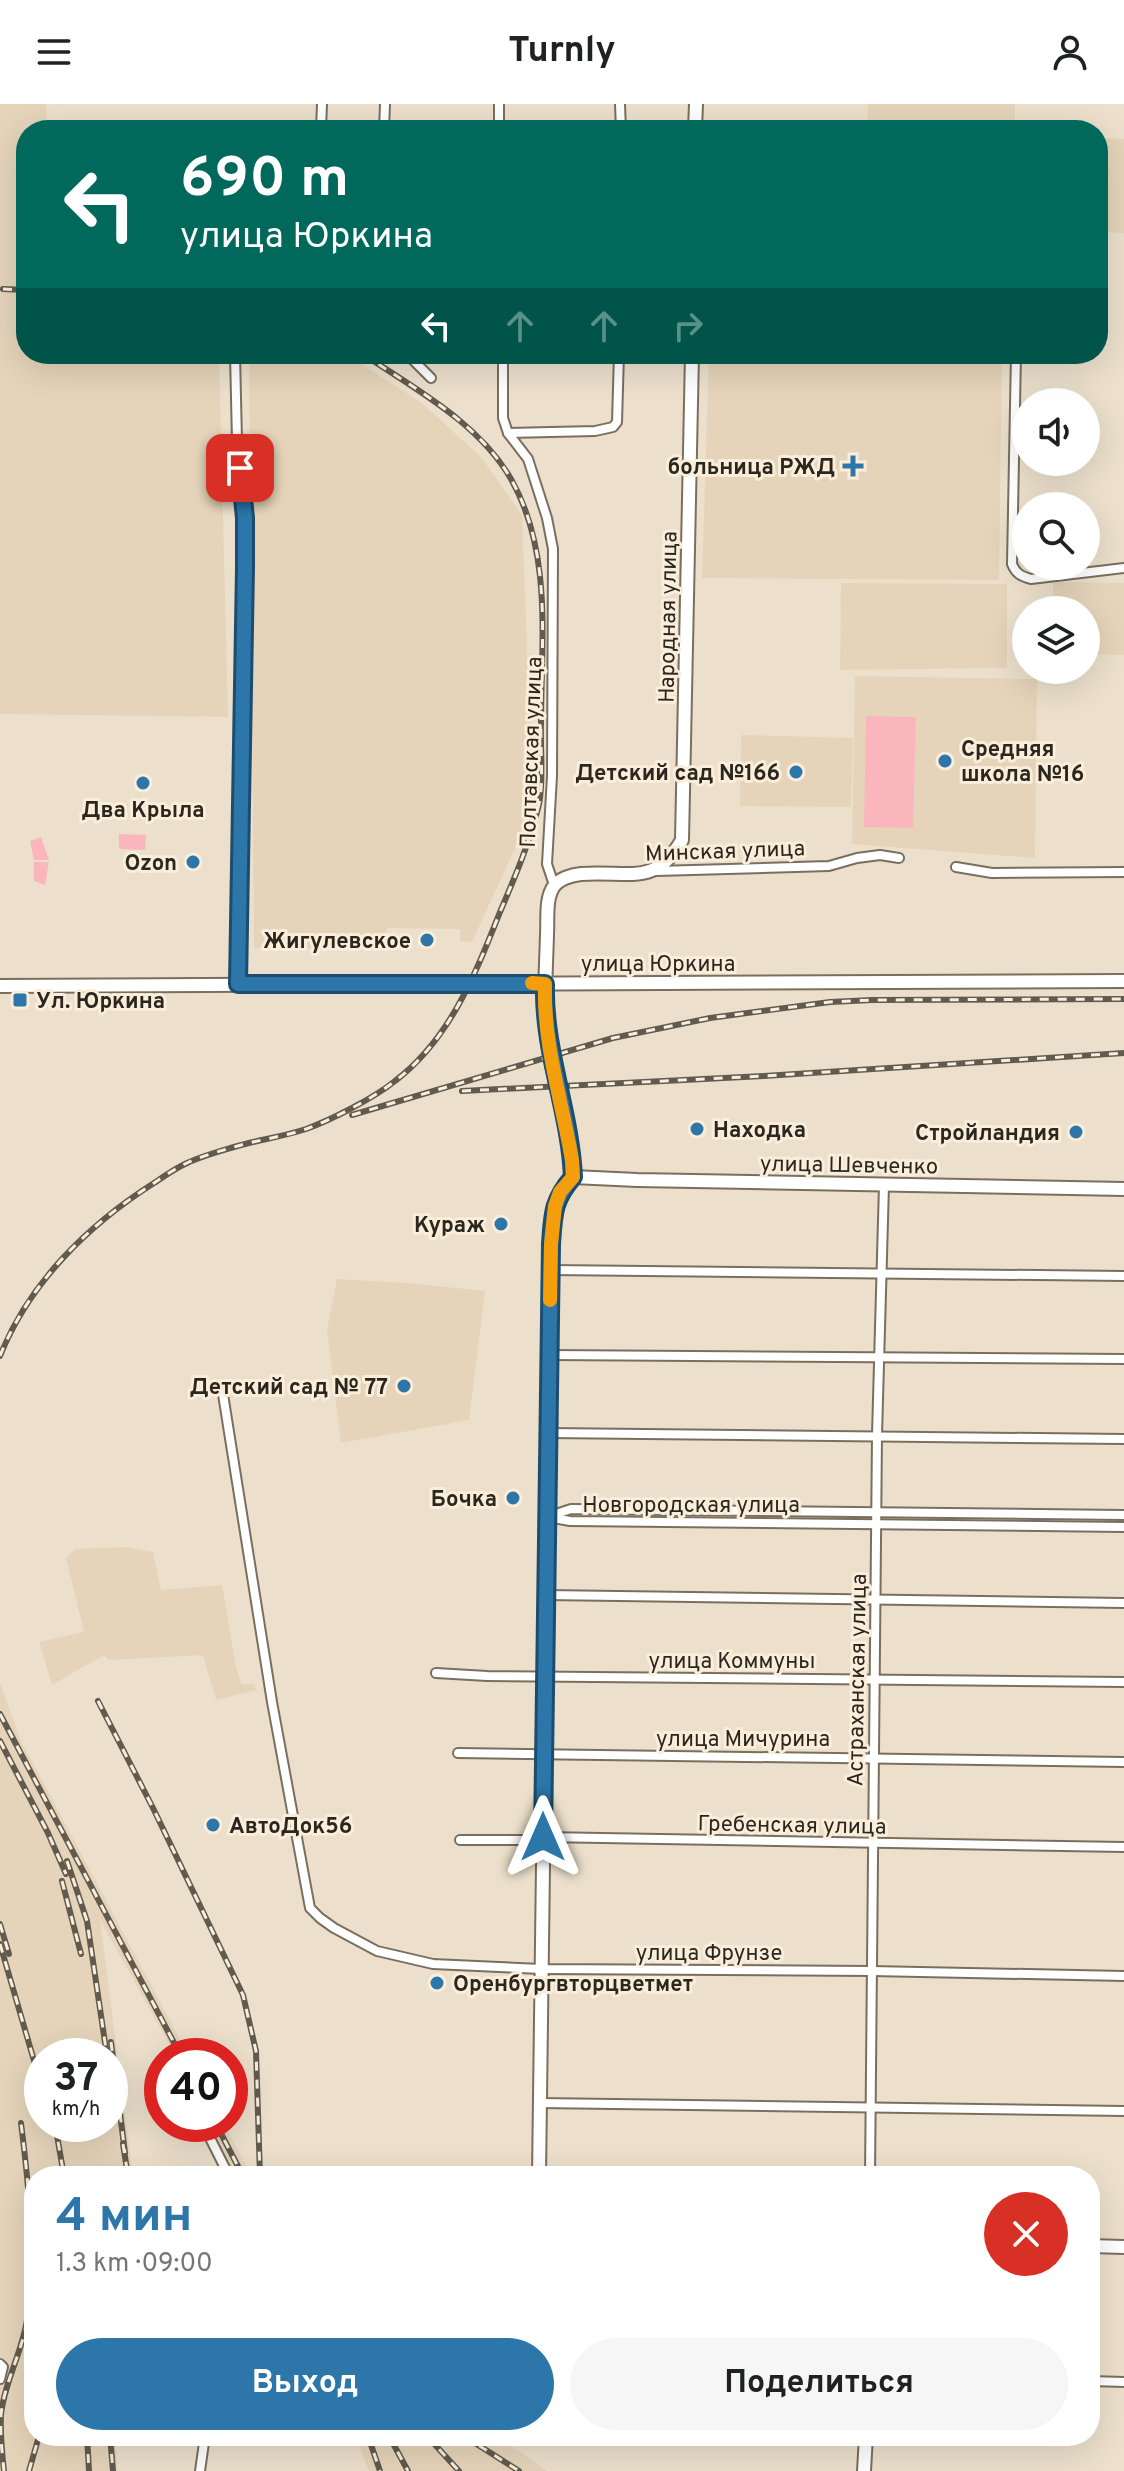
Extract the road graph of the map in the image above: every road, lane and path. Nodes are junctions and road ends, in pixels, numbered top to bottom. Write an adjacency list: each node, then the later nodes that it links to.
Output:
1 (235, 364): 16 (street)
2 (417, 364): 7 (street)
3 (503, 364): 8 (street)
4 (619, 364): 8 (street)
5 (692, 364): 12 (main road, Народная улица)
6 (1016, 364): 9 (street)
7 (431, 378)
8 (508, 433): 14 (street, Полтавская улица)
9 (1124, 568)
10 (899, 858): 12 (street, Минская улица)
11 (956, 867): 13 (street)
12 (656, 871): 14 (main road, Минская улица)
13 (1124, 872)
14 (554, 885): 17 (main road, Полтавская улица)
15 (1124, 981): 17 (main road, улица Юркина)
16 (238, 984): 17 (main road, улица Юркина); 18 (main road, улица Юркина)
17 (545, 984): 19 (main road, Полтавская улица)
18 (0, 986)
19 (573, 1177): 20 (main road, улица Шевченко); 22 (main road)
20 (884, 1185): 21 (main road, улица Шевченко); 23 (street, Астраханская улица)
21 (1124, 1189)
22 (550, 1270): 23 (street); 25 (main road)
23 (882, 1272): 24 (street); 26 (street, Астраханская улица)
24 (1124, 1276)
25 (549, 1355): 26 (street); 29 (main road)
26 (879, 1357): 27 (street); 30 (street, Астраханская улица)
27 (1124, 1359)
28 (222, 1388): 52 (street, улица Фрунзе)
29 (548, 1433): 30 (street); 34 (main road)
30 (877, 1435): 31 (street); 32 (street, Астраханская улица)
31 (1124, 1439)
32 (877, 1511): 33 (street, Новгородская улица); 34 (street, Новгородская улица); 35 (street, Астраханская улица)
33 (1124, 1515)
34 (547, 1517): 35 (street, Новгородская улица); 37 (main road)
35 (877, 1524): 36 (street, Новгородская улица); 38 (street, Астраханская улица)
36 (1124, 1527)
37 (545, 1595): 38 (street); 41 (main road)
38 (877, 1598): 39 (street); 42 (street, Астраханская улица)
39 (1124, 1603)
40 (436, 1673): 41 (street, улица Коммуны)
41 (544, 1676): 42 (street, улица Коммуны); 45 (main road)
42 (876, 1679): 43 (street, улица Коммуны); 46 (street, Астраханская улица)
43 (1124, 1682)
44 (458, 1753): 45 (street, улица Мичурина)
45 (544, 1755): 46 (street, улица Мичурина); 48 (main road)
46 (875, 1757): 47 (street, улица Мичурина); 50 (street, Астраханская улица)
47 (1124, 1762)
48 (543, 1837): 49 (street, Гребенская улица); 50 (street, Гребенская улица); 52 (main road)
49 (460, 1840)
50 (874, 1844): 51 (street, Гребенская улица); 53 (street, Астраханская улица)
51 (1124, 1847)
52 (541, 1969): 53 (street, улица Фрунзе); 55 (main road)
53 (871, 1971): 54 (street, улица Фрунзе); 56 (street, Астраханская улица)
54 (1124, 1976)
55 (539, 2103): 56 (street); 60 (main road)
56 (871, 2109): 57 (street); 61 (street, Астраханская улица)
57 (1124, 2111)
58 (212, 2142): 59 (street)
59 (224, 2166)
60 (539, 2166)
61 (870, 2166)
62 (1100, 2246): 63 (main road)
63 (1124, 2247)
64 (0, 2364): 65 (street)
65 (0, 2379)
66 (1100, 2381): 67 (street)
67 (1124, 2382)
68 (204, 2446): 70 (street)
69 (865, 2446): 71 (main road)
70 (200, 2471)
71 (864, 2471)

